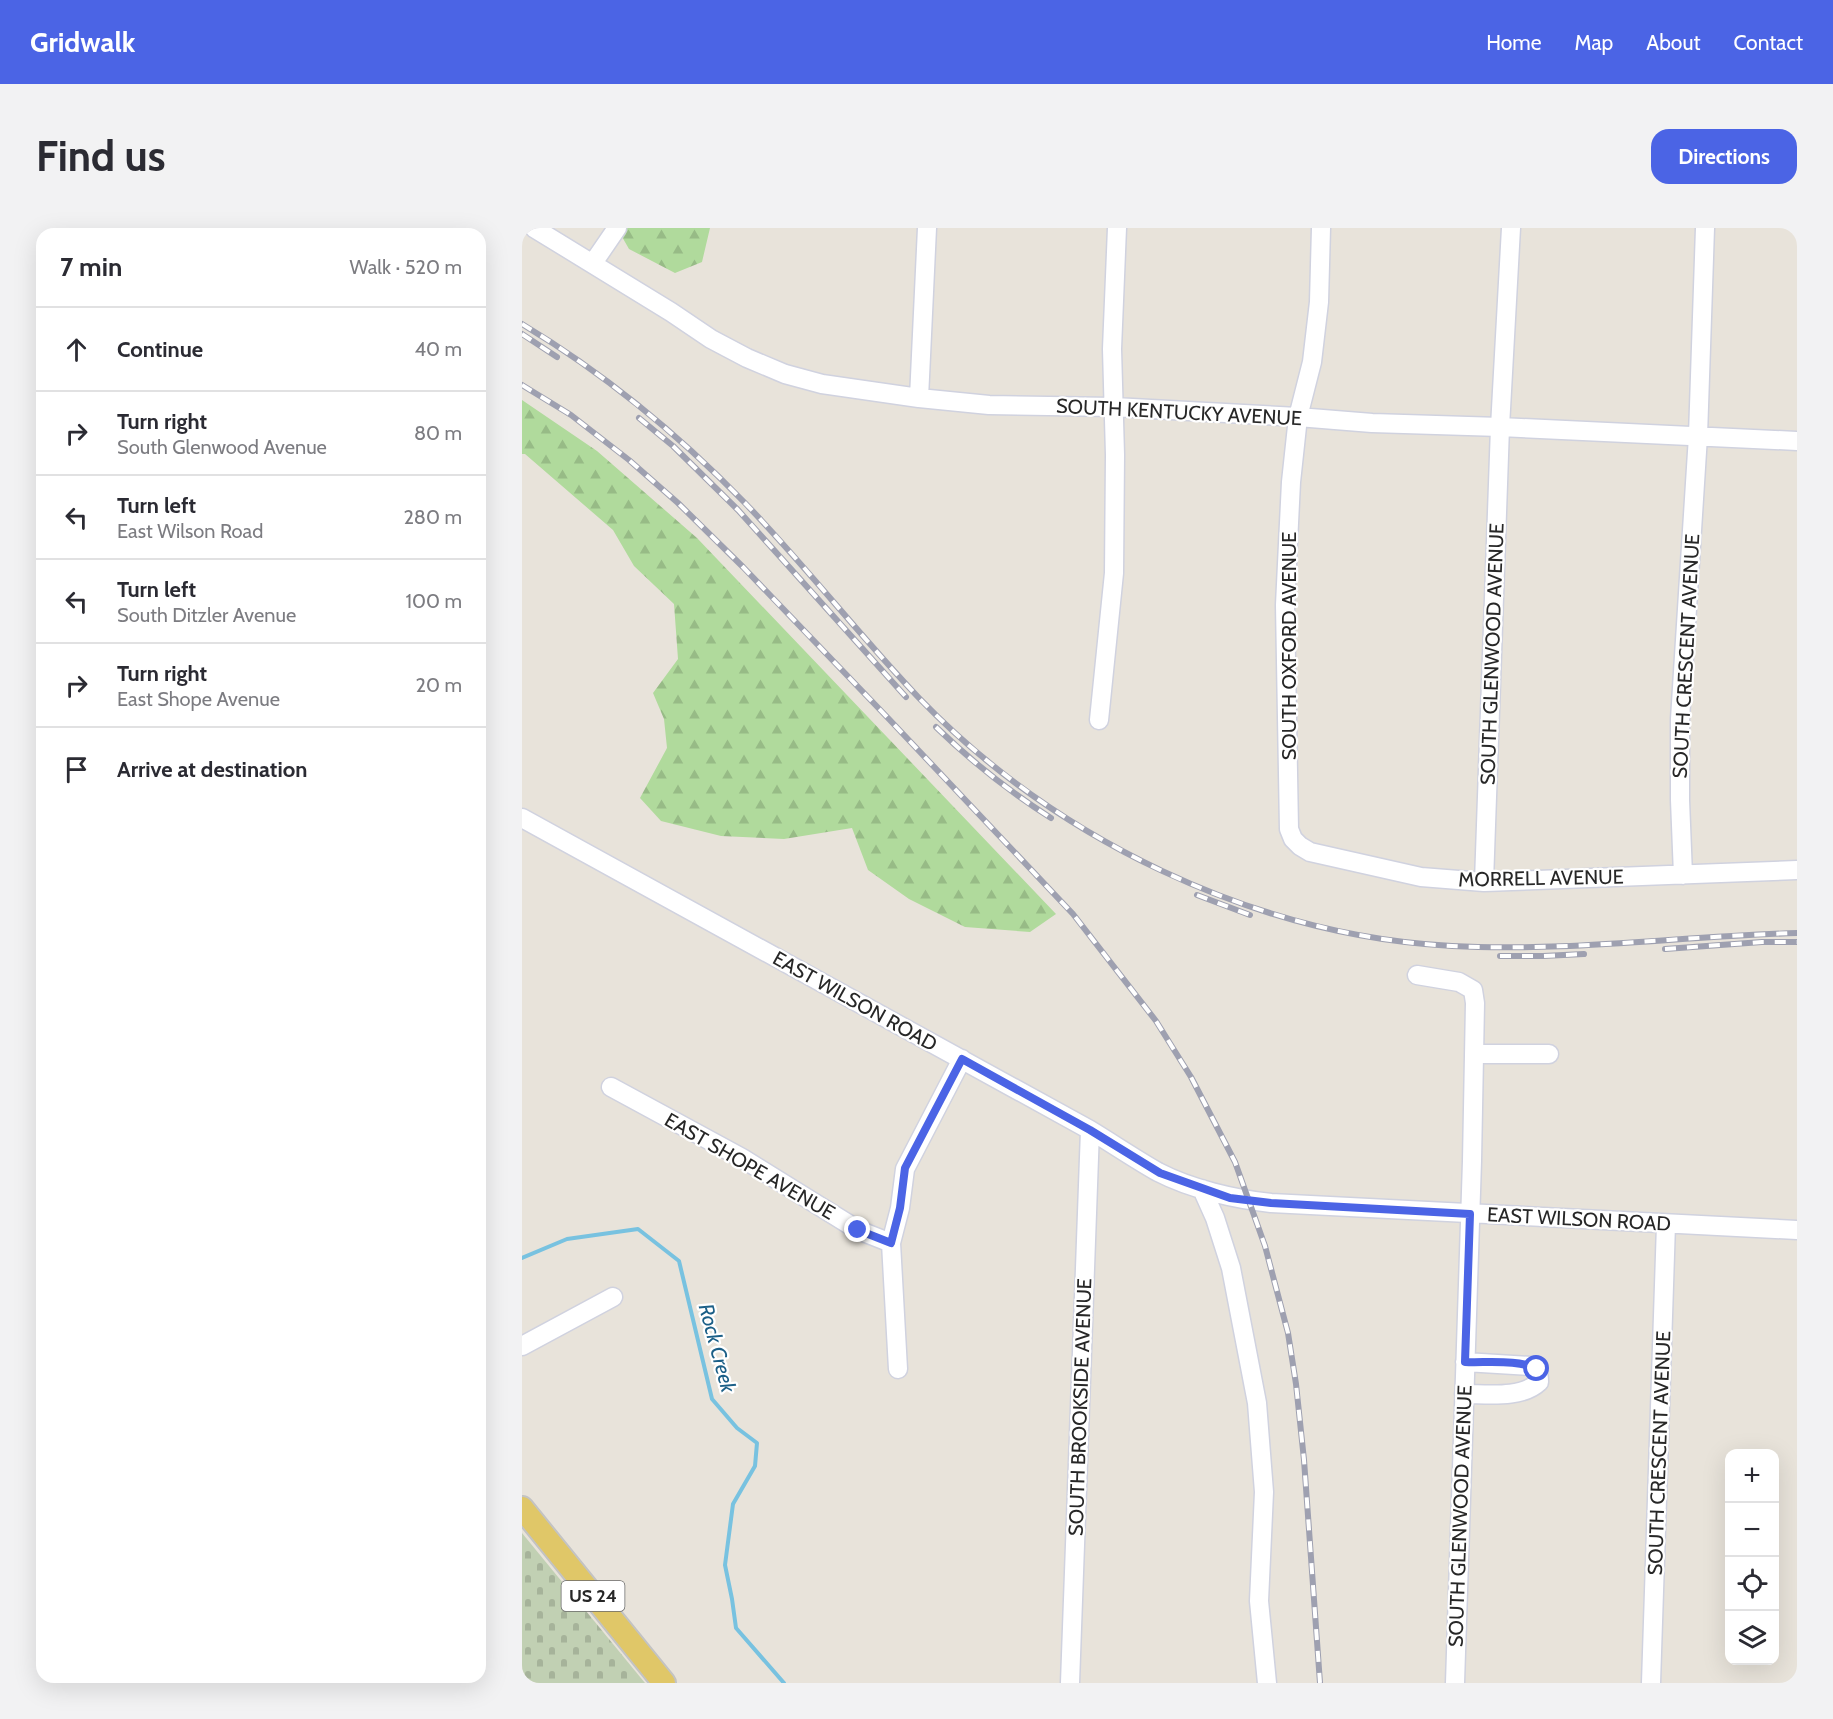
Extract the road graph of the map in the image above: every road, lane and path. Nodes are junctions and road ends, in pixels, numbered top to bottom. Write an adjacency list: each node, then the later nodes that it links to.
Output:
1 (534, 228): 8 (street, SOUTH KENTUCKY AVENUE)
2 (617, 228): 8 (street)
3 (927, 228): 9 (street)
4 (1117, 228): 10 (street)
5 (1321, 228): 11 (street, SOUTH OXFORD AVENUE)
6 (1511, 228): 12 (street, SOUTH GLENWOOD AVENUE)
7 (1705, 228): 13 (street, SOUTH CRESCENT AVENUE)
8 (592, 263): 9 (street, SOUTH KENTUCKY AVENUE)
9 (919, 398): 10 (street, SOUTH KENTUCKY AVENUE)
10 (1113, 407): 11 (street, SOUTH KENTUCKY AVENUE); 15 (street)
11 (1298, 417): 12 (street, SOUTH KENTUCKY AVENUE); 17 (street, SOUTH OXFORD AVENUE)
12 (1500, 427): 13 (street, SOUTH KENTUCKY AVENUE); 20 (street, SOUTH GLENWOOD AVENUE)
13 (1698, 436): 14 (street, SOUTH KENTUCKY AVENUE); 19 (street, SOUTH CRESCENT AVENUE)
14 (1797, 441)
15 (1099, 720)
16 (522, 818): 24 (street, EAST WILSON ROAD)
17 (1293, 839): 20 (street, MORRELL AVENUE)
18 (1797, 870): 19 (street, MORRELL AVENUE)
19 (1683, 875): 20 (street, MORRELL AVENUE)
20 (1484, 882)
21 (1417, 975): 22 (street, SOUTH GLENWOOD AVENUE)
22 (1474, 1054): 23 (street); 28 (street, SOUTH GLENWOOD AVENUE)
23 (1549, 1054)
24 (962, 1059): 26 (street, EAST WILSON ROAD); 31 (street)
25 (611, 1087): 31 (street, EAST SHOPE AVENUE)
26 (1090, 1130): 27 (street, EAST WILSON ROAD); 39 (street, SOUTH BROOKSIDE AVENUE)
27 (1202, 1189): 28 (street, EAST WILSON ROAD); 40 (street)
28 (1470, 1214): 29 (street, EAST WILSON ROAD); 34 (street, SOUTH GLENWOOD AVENUE)
29 (1666, 1224): 30 (street, EAST WILSON ROAD); 42 (street, SOUTH CRESCENT AVENUE)
30 (1797, 1230)
31 (891, 1243): 35 (street)
32 (613, 1297): 33 (street)
33 (522, 1347)
34 (1465, 1362): 36 (street, SOUTH GLENWOOD AVENUE); 36 (street)
35 (898, 1369)
36 (1464, 1394): 41 (street, SOUTH GLENWOOD AVENUE)
37 (522, 1508): 38 (main road, US 24)
38 (664, 1683)
39 (1070, 1683)
40 (1267, 1683)
41 (1455, 1683)
42 (1651, 1683)

